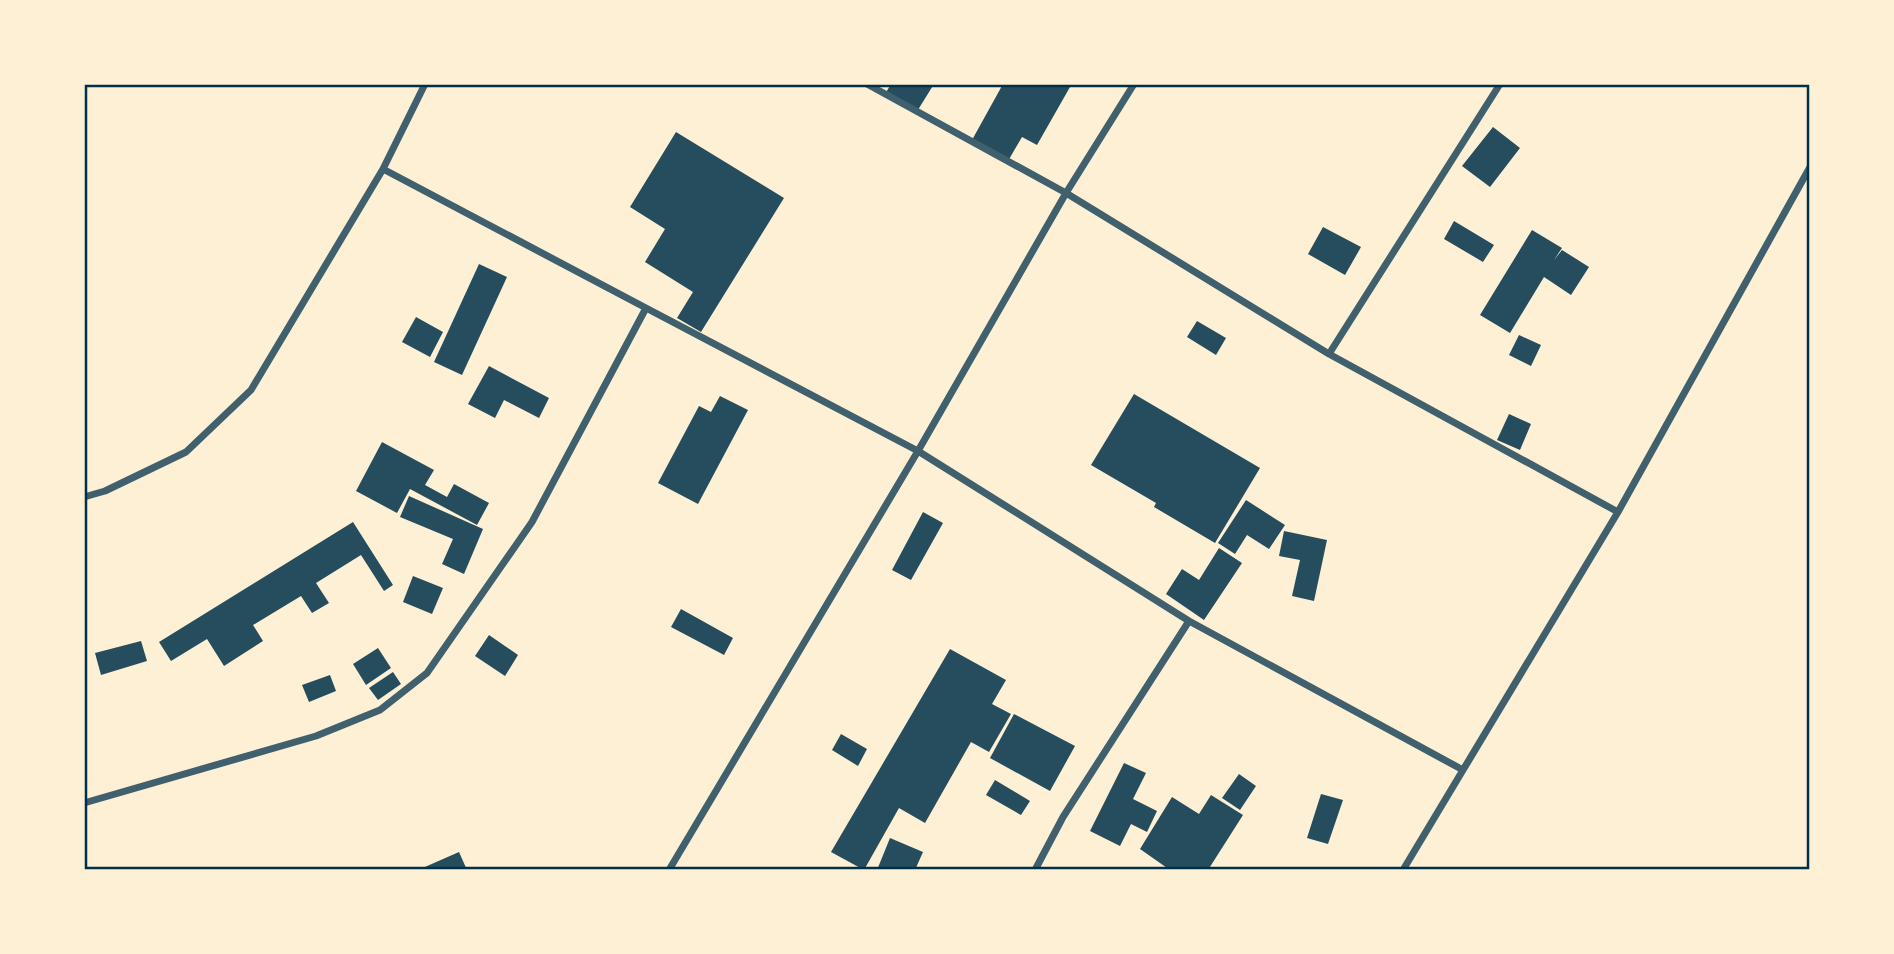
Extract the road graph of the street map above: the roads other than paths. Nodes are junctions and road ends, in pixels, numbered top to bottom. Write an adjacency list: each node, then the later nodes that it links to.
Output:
1 (425, 84): 6 (street)
2 (866, 84): 7 (street)
3 (1134, 84): 7 (street)
4 (1500, 84): 9 (street)
5 (1810, 167): 12 (street)
6 (383, 169): 8 (street); 11 (street)
7 (1066, 192): 9 (street); 10 (street)
8 (646, 309): 10 (street); 15 (street)
9 (1329, 354): 12 (street)
10 (918, 451): 13 (street); 16 (street)
11 (84, 497)
12 (1618, 512): 14 (street)
13 (1189, 621): 14 (street); 17 (street)
14 (1463, 770): 18 (street)
15 (84, 803)
16 (669, 870)
17 (1035, 870)
18 (1403, 870)

